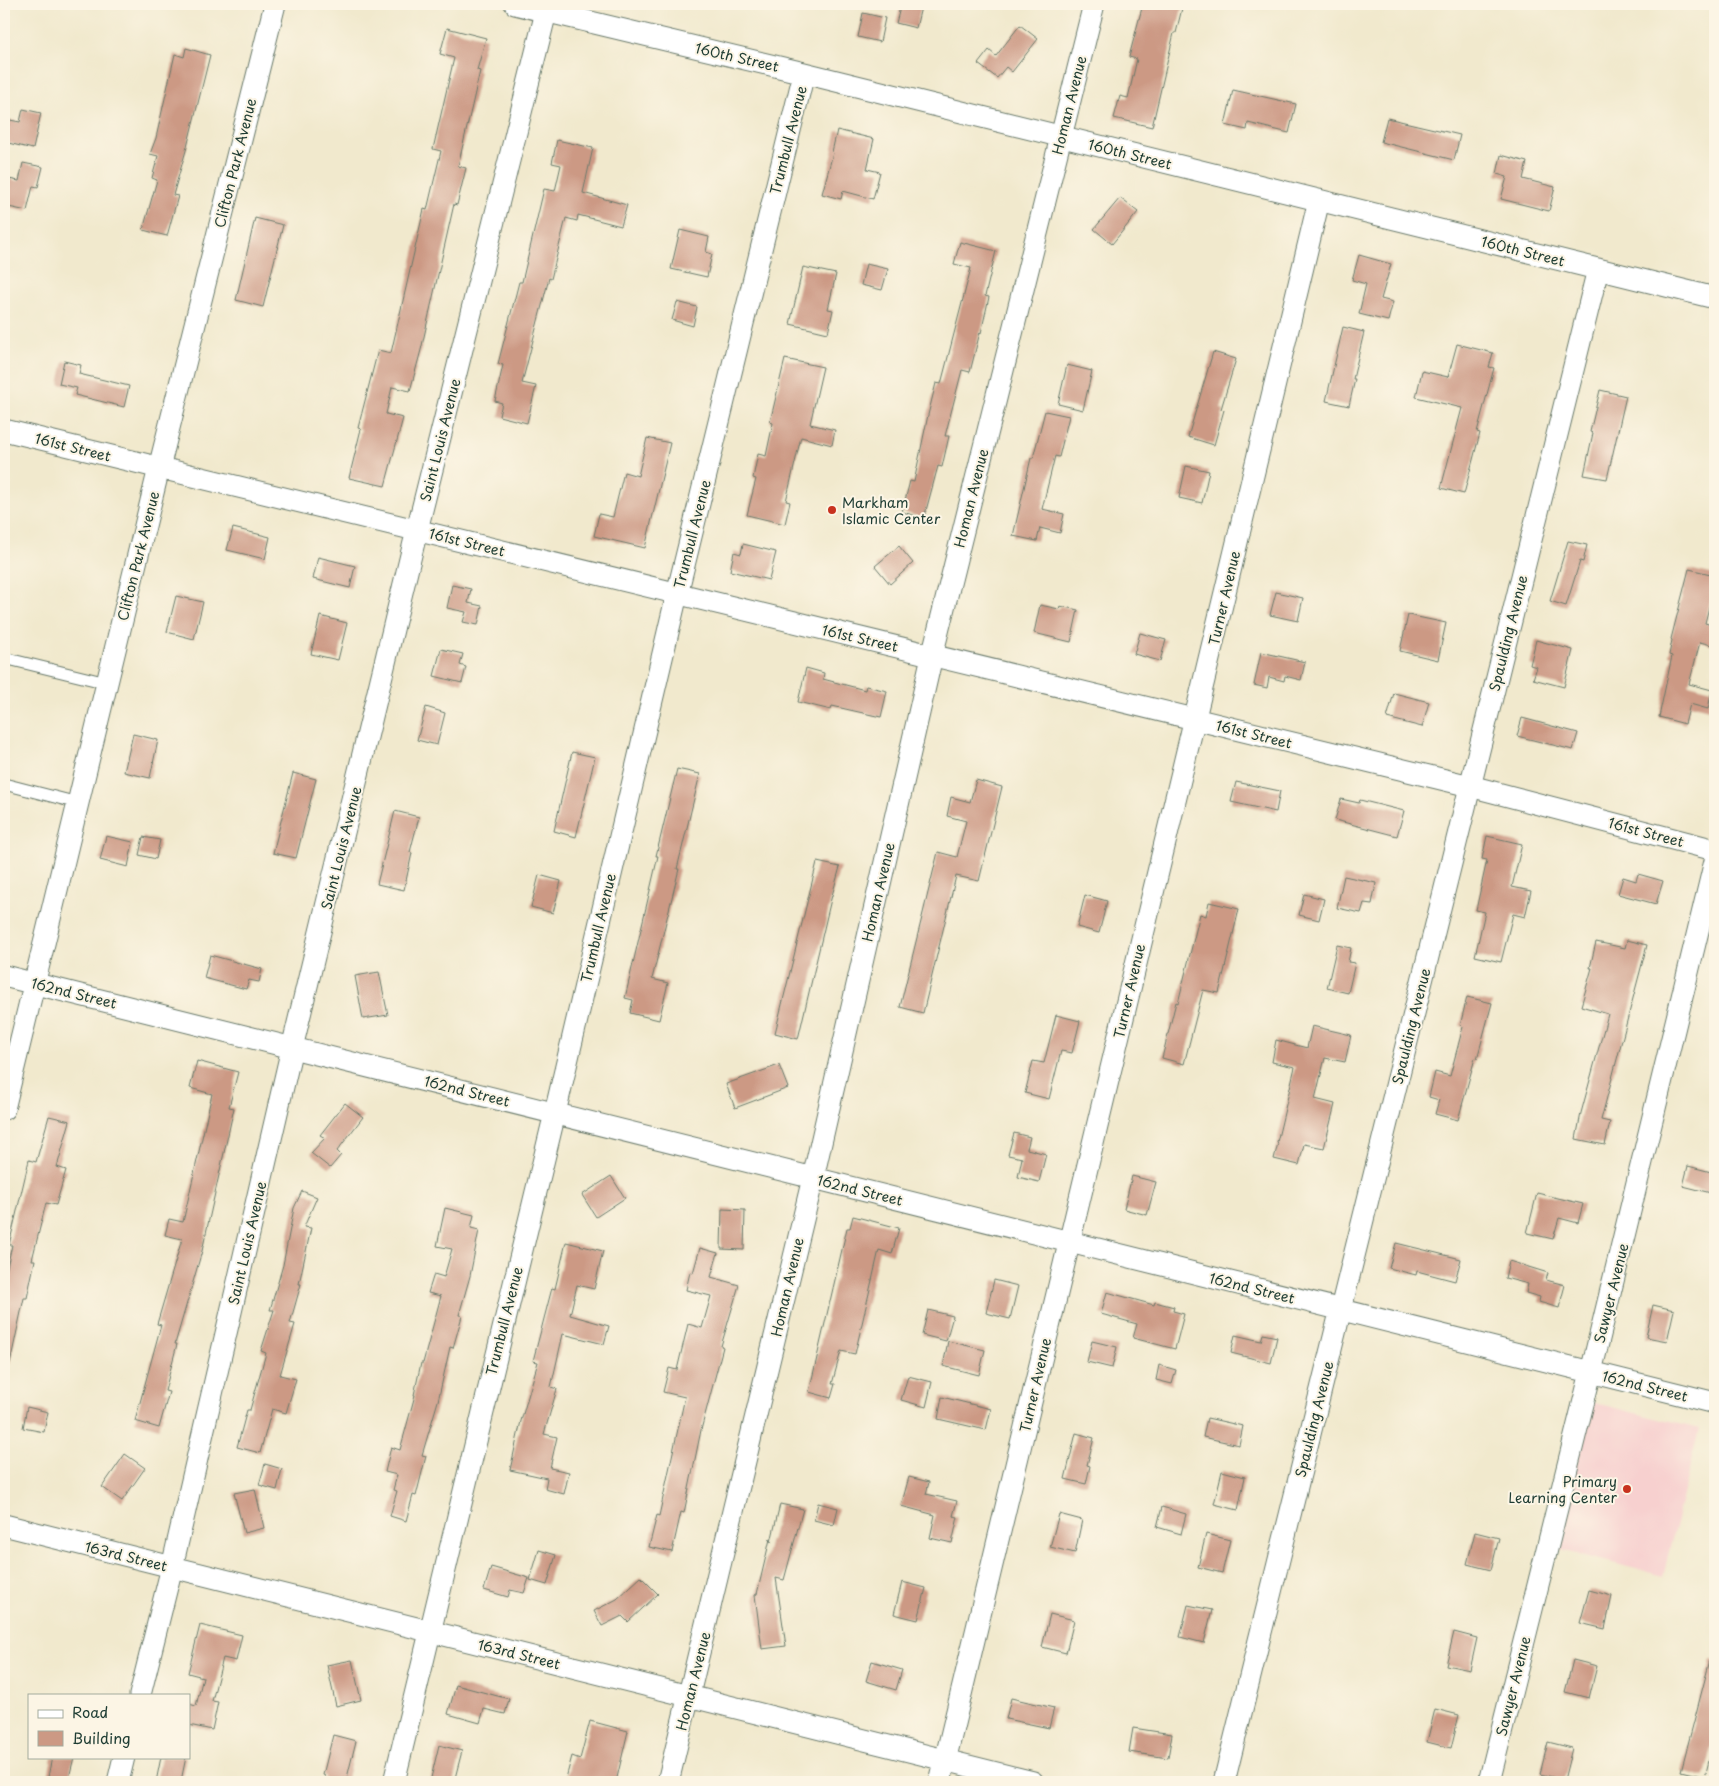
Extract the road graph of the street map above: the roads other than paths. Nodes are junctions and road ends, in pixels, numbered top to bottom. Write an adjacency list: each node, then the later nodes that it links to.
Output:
1 (275, 4): 11 (street, Clifton Park Avenue)
2 (515, 4): 4 (street, 160th Street)
3 (1094, 4): 6 (street, Homan Avenue)
4 (547, 8): 5 (street, 160th Street); 12 (street, Saint Louis Avenue)
5 (804, 73): 6 (street, 160th Street); 13 (street, Trumbull Avenue)
6 (1062, 137): 7 (street, 160th Street); 14 (street, Homan Avenue)
7 (1319, 200): 8 (street, 160th Street); 17 (street, Turner Avenue)
8 (1598, 269): 9 (street, 160th Street); 19 (street, Spaulding Avenue)
9 (1715, 298)
10 (4, 430): 11 (street, 161st Street)
11 (159, 468): 12 (street, 161st Street); 16 (street, Clifton Park Avenue)
12 (417, 530): 13 (street, 161st Street); 25 (street, Saint Louis Avenue)
13 (677, 594): 14 (street, 161st Street); 27 (street, Trumbull Avenue)
14 (932, 656): 17 (street, 161st Street); 28 (street, Homan Avenue)
15 (4, 658): 16 (lane)
16 (107, 683): 20 (street, Clifton Park Avenue)
17 (1195, 719): 19 (street, 161st Street); 29 (street, Turner Avenue)
18 (4, 784): 20 (lane)
19 (1470, 786): 21 (street, 161st Street); 30 (street, Spaulding Avenue)
20 (78, 803): 24 (street, Clifton Park Avenue)
21 (1715, 850)
22 (1715, 861): 31 (street, Sawyer Avenue)
23 (4, 976): 24 (street, 162nd Street)
24 (34, 984): 25 (street, 162nd Street); 26 (street, Clifton Park Avenue)
25 (292, 1048): 27 (street, 162nd Street); 34 (street, Saint Louis Avenue)
26 (4, 1109)
27 (555, 1113): 28 (street, 162nd Street); 35 (street, Trumbull Avenue)
28 (813, 1178): 29 (street, 162nd Street); 37 (street, Homan Avenue)
29 (1069, 1242): 30 (street, 162nd Street); 39 (street, Turner Avenue)
30 (1341, 1310): 31 (street, 162nd Street); 45 (street, Spaulding Avenue)
31 (1591, 1372): 32 (street, 162nd Street); 46 (street, Sawyer Avenue)
32 (1715, 1403)
33 (4, 1525): 34 (street, 163rd Street)
34 (172, 1567): 35 (street, 163rd Street); 36 (street, Saint Louis Avenue)
35 (430, 1631): 37 (street, 163rd Street); 41 (street, Trumbull Avenue)
36 (140, 1694)
37 (689, 1696): 39 (street, 163rd Street); 42 (street, Homan Avenue)
38 (124, 1758): 40 (street)
39 (945, 1760): 43 (street, Turner Avenue); 44 (street, 163rd Street)
40 (118, 1782)
41 (394, 1782)
42 (668, 1782)
43 (940, 1782)
44 (1033, 1782)
45 (1224, 1782)
46 (1490, 1782)

